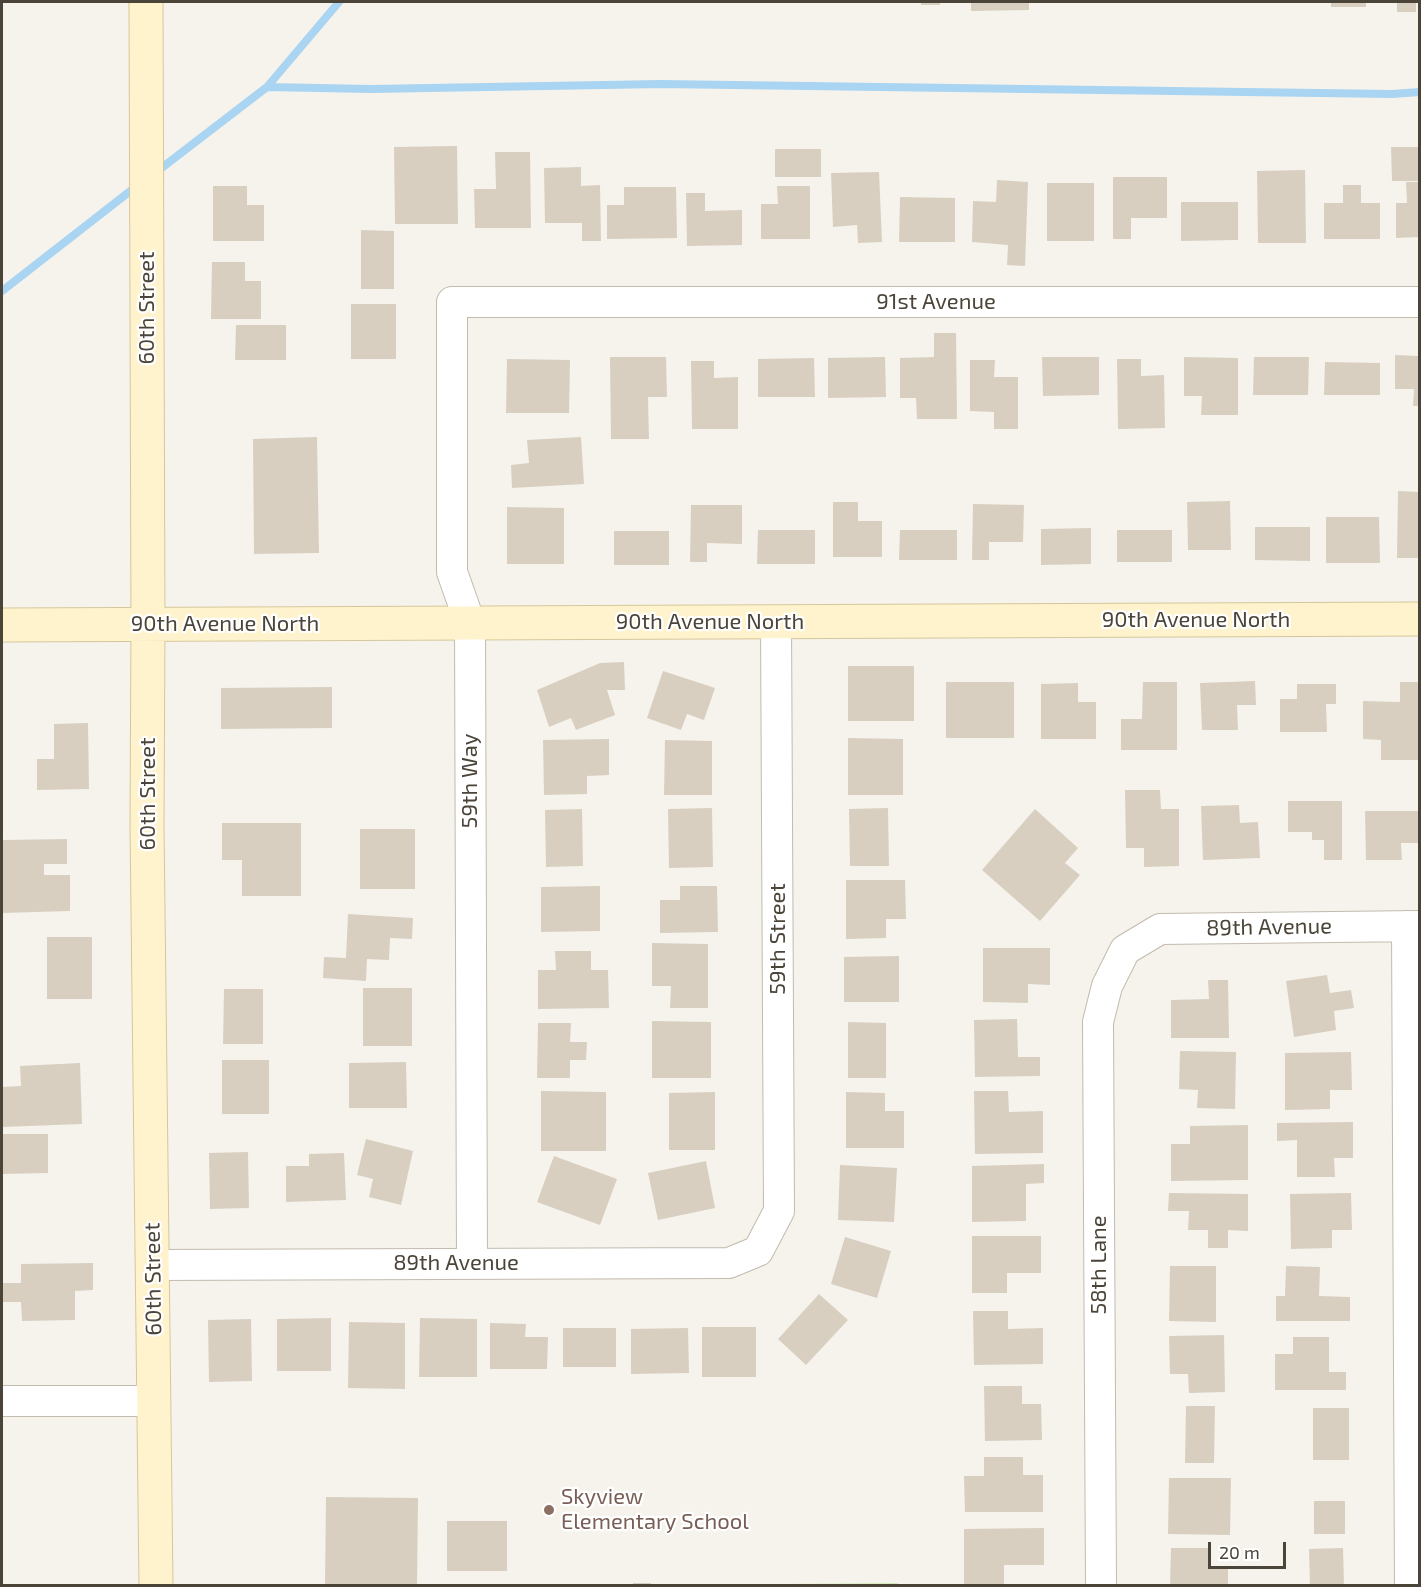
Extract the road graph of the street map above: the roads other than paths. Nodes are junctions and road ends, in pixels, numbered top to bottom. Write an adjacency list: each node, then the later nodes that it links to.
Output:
1 (146, 2): 7 (street, 60th Street)
2 (452, 302): 3 (street, 91st Avenue); 6 (street, 59th Way)
3 (1419, 302)
4 (1419, 619): 5 (street, 90th Avenue North)
5 (776, 622): 6 (street, 90th Avenue North); 11 (street, 59th Street)
6 (470, 623): 7 (street, 90th Avenue North); 12 (street, 59th Way)
7 (148, 624): 8 (street, 90th Avenue North); 13 (street, 60th Street)
8 (2, 625)
9 (1413, 926): 10 (street, 89th Avenue); 18 (street)
10 (1125, 950): 17 (street, 58th Lane)
11 (758, 1251): 12 (street, 89th Avenue)
12 (472, 1263): 13 (street, 89th Avenue)
13 (152, 1265): 15 (street, 60th Street)
14 (2, 1401): 15 (street)
15 (155, 1401): 16 (street, 60th Street)
16 (156, 1586)
17 (1101, 1586)
18 (1410, 1586)

